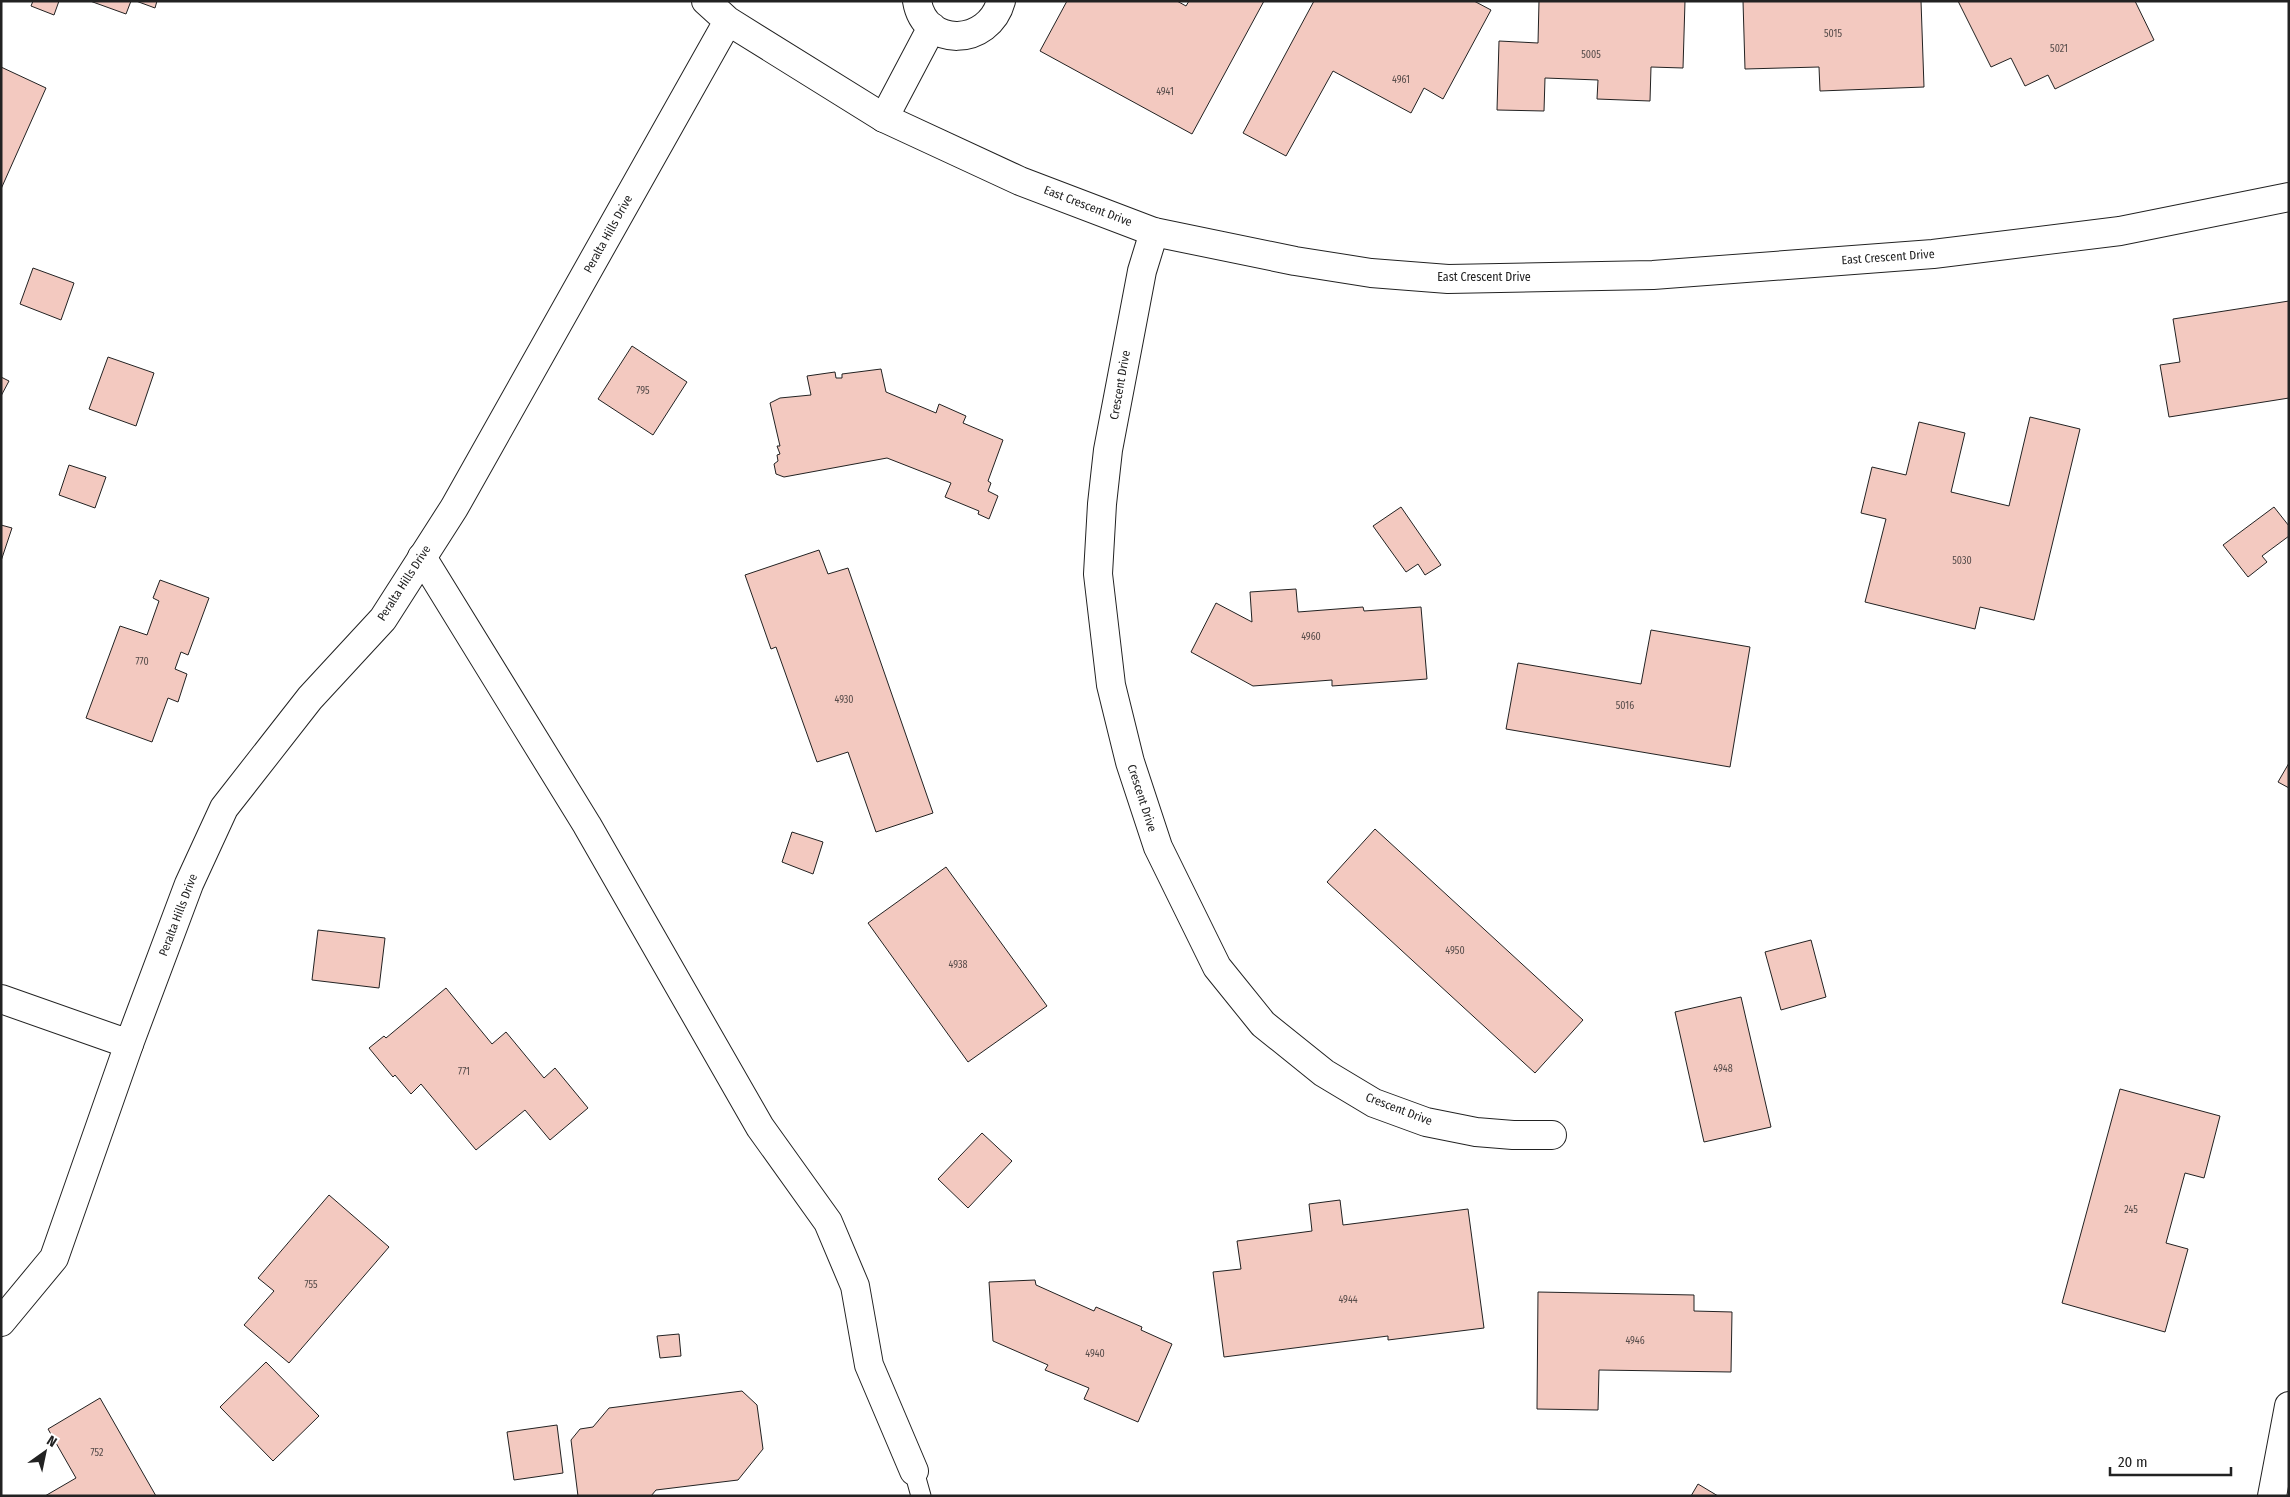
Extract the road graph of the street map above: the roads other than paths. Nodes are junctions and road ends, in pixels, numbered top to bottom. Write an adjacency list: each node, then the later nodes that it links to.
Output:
1 (706, 1): 4 (street, East Crescent Drive)
2 (917, 1): 5 (street)
3 (1001, 1): 5 (street)
4 (728, 21): 6 (street, East Crescent Drive); 9 (street, Peralta Hills Drive)
5 (932, 27): 6 (street)
6 (884, 118): 8 (street, East Crescent Drive)
7 (2289, 197): 8 (street, East Crescent Drive)
8 (1154, 232): 12 (street, Crescent Drive)
9 (422, 557): 11 (street, Peralta Hills Drive); 15 (street)
10 (1, 999): 11 (street)
11 (129, 1044): 13 (street, Peralta Hills Drive)
12 (1552, 1135)
13 (1, 1322)
14 (2289, 1406): 16 (street)
15 (918, 1483)
16 (2272, 1496)

